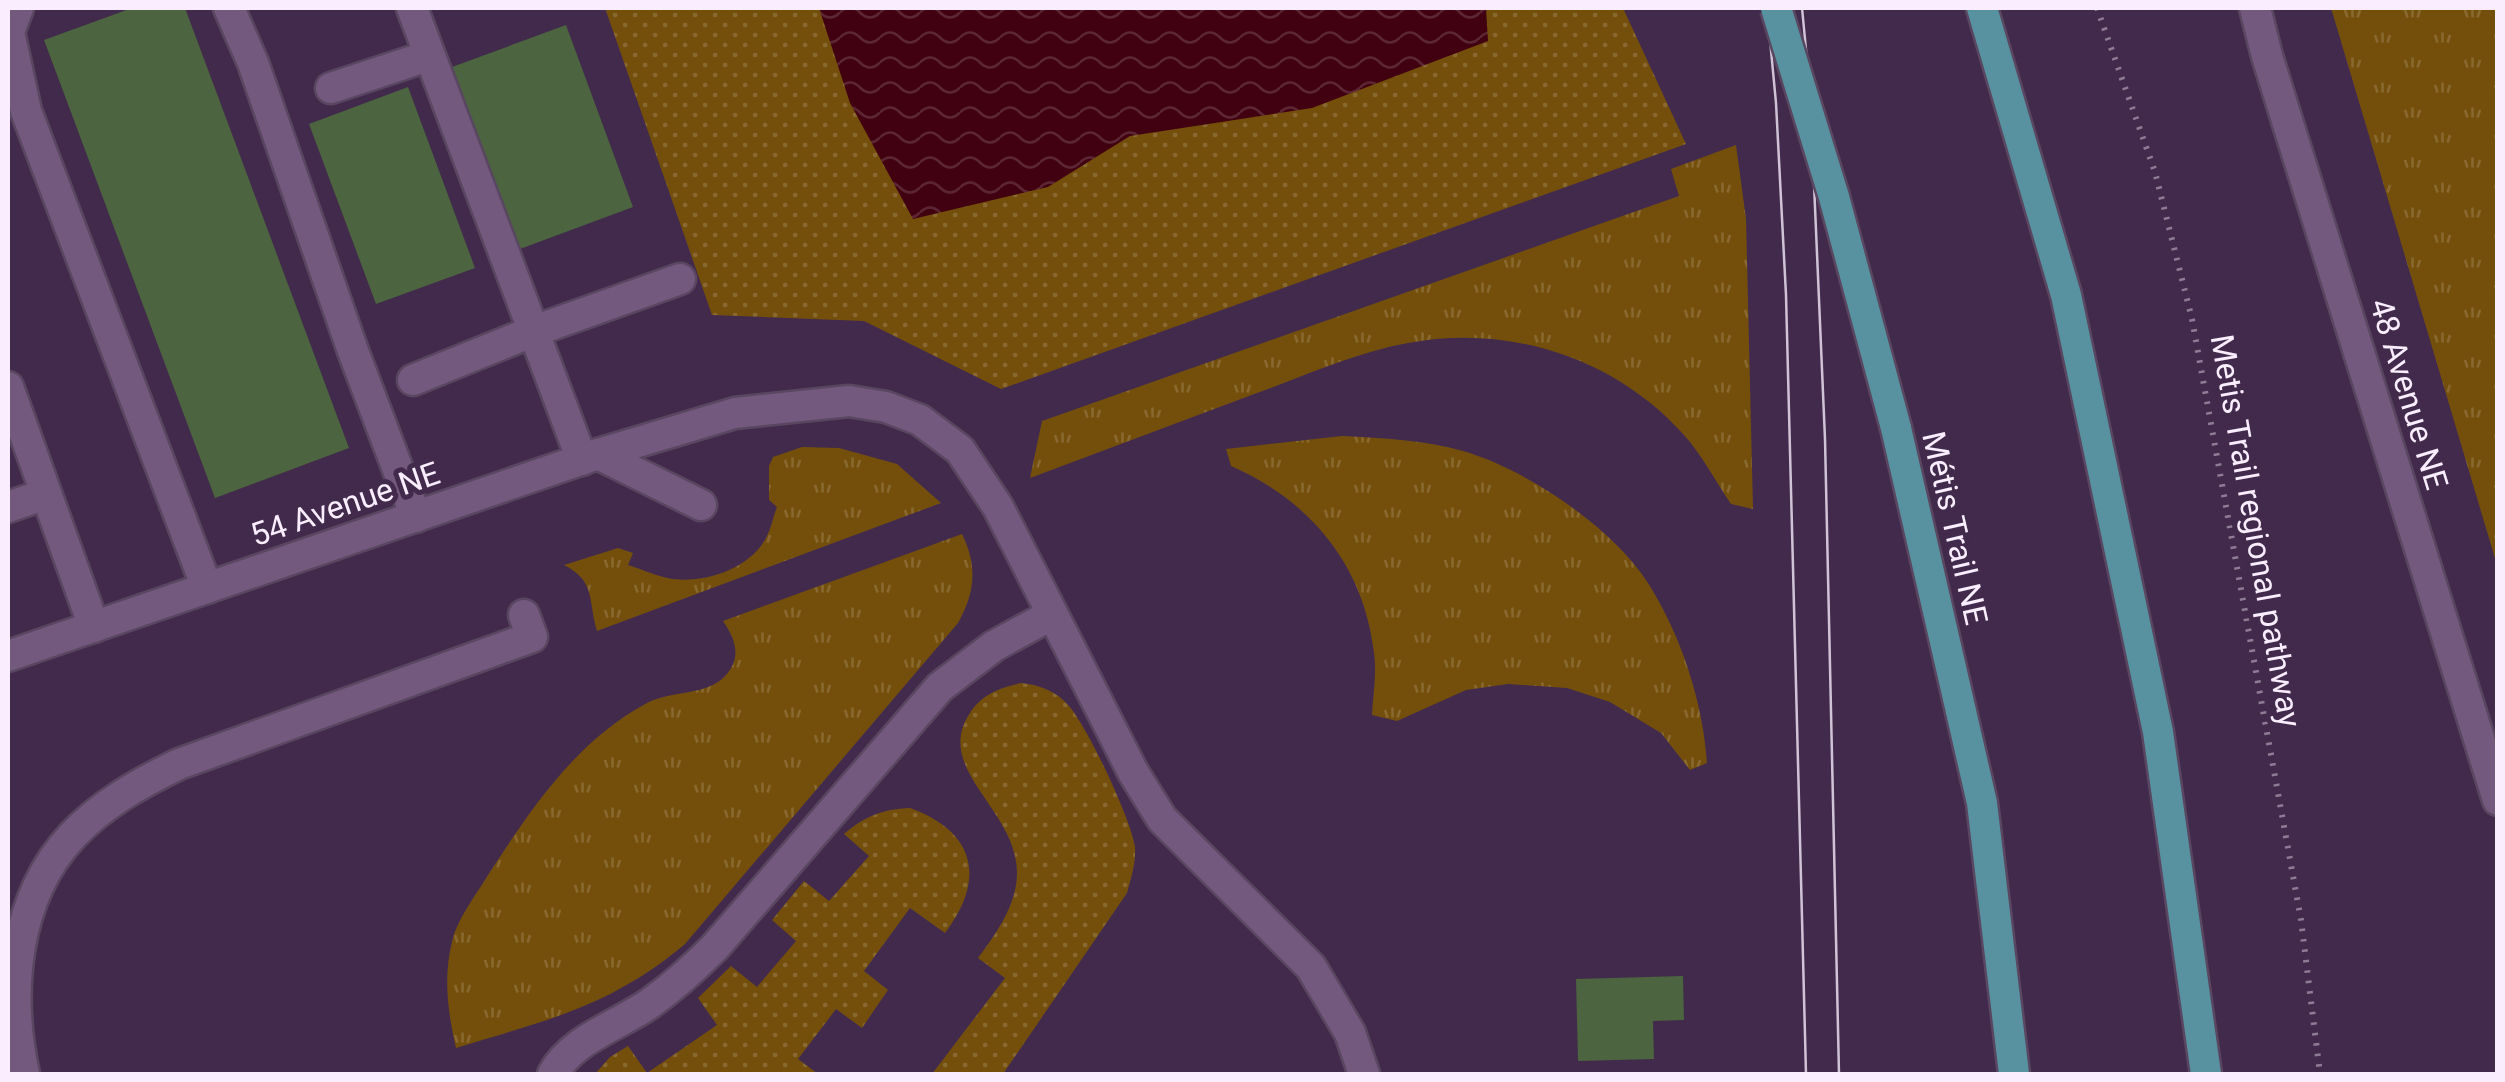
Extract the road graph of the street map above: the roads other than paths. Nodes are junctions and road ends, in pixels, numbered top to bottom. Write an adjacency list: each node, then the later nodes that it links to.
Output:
1 (18, 8): 18 (street)
2 (229, 8): 17 (street)
3 (412, 8): 7 (street)
4 (1776, 8): 27 (main road, Métis Trail NE, bridge)
5 (1982, 8): 28 (main road)
6 (2255, 8): 23 (street, 48 Avenue NE)
7 (428, 56): 8 (street); 10 (street)
8 (331, 88)
9 (680, 279): 10 (street)
10 (534, 331): 11 (street); 13 (street)
11 (413, 380)
12 (8, 387): 14 (street)
13 (590, 457): 15 (street); 17 (street, 54 Avenue NE); 20 (street, 54 Avenue NE)
14 (46, 494): 16 (street); 21 (street)
15 (700, 505)
16 (8, 507)
17 (416, 517): 18 (street, 54 Avenue NE)
18 (207, 588): 21 (street, 54 Avenue NE)
19 (524, 614): 24 (street)
20 (1052, 616): 25 (street); 26 (street, 54 Avenue NE)
21 (94, 627): 22 (street, 54 Avenue NE)
22 (8, 656)
23 (2498, 800)
24 (24, 1074)
25 (553, 1074)
26 (1364, 1074)
27 (2014, 1074)
28 (2206, 1074)

